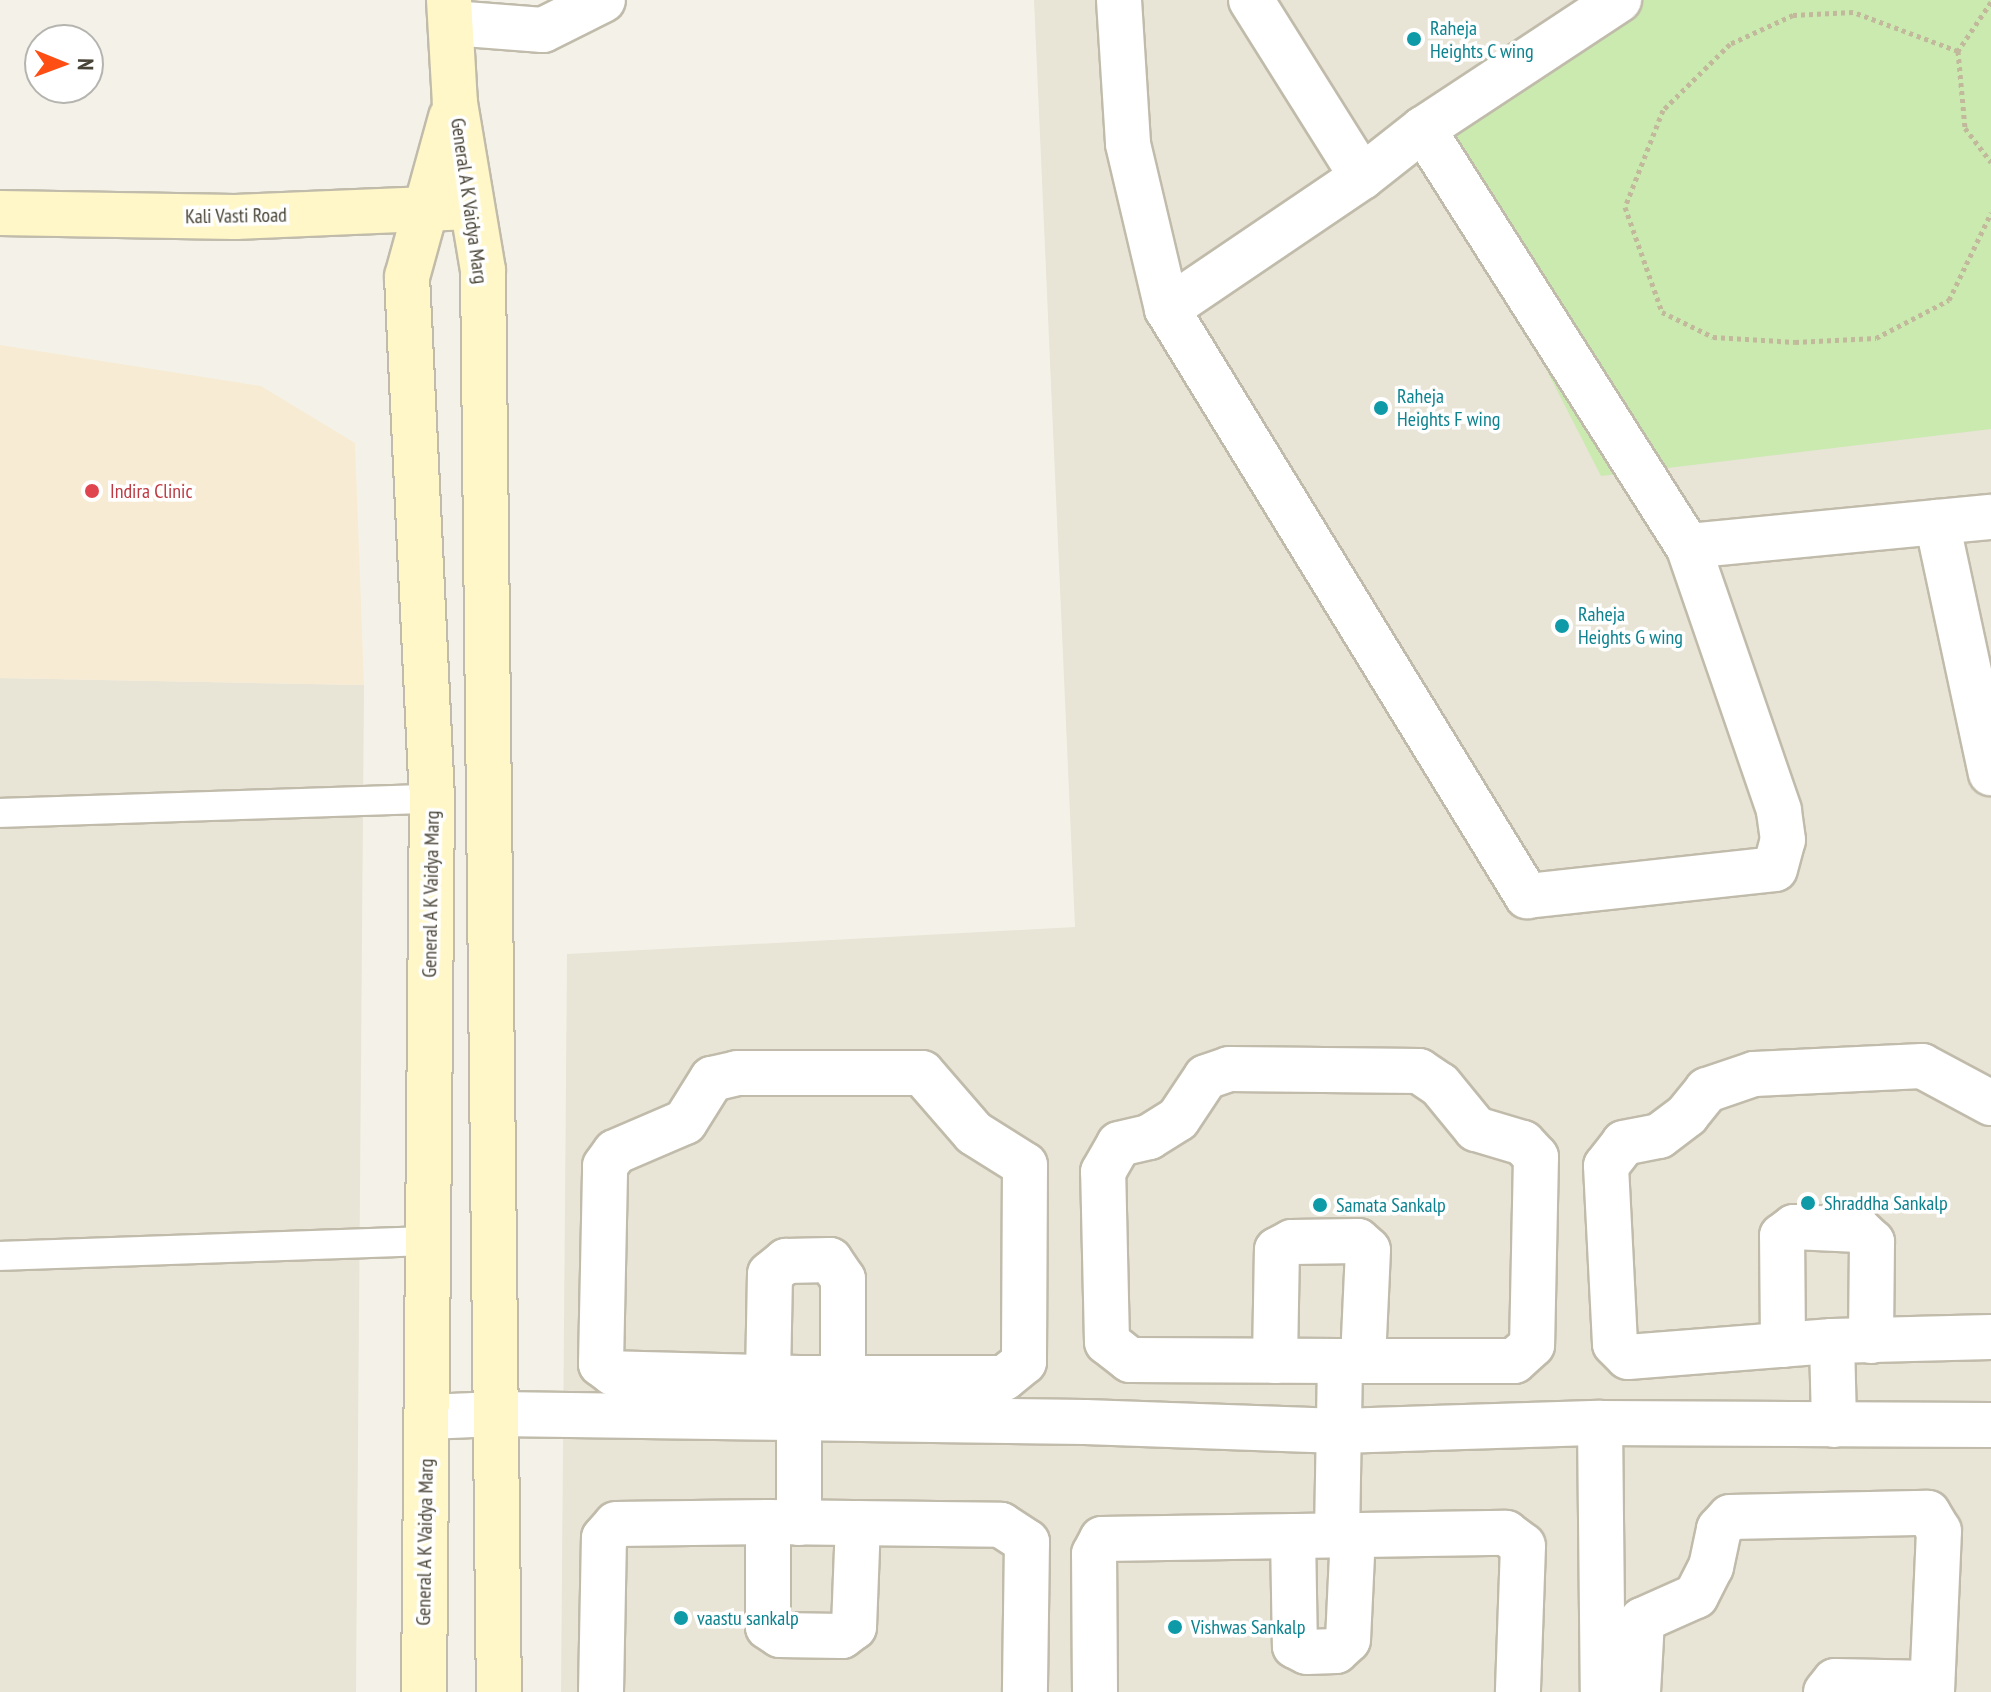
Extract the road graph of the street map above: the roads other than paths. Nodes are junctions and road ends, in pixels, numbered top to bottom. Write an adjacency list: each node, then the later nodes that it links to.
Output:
1 (603, 0): 5 (street)
2 (1119, 0): 12 (street)
3 (1251, 0): 8 (street)
4 (1619, 0): 7 (street)
5 (450, 12): 6 (main road, General A K Vaidya Marg)
6 (455, 103): 9 (main road, General A K Vaidya Marg); 10 (main road, General A K Vaidya Marg)
7 (1423, 129): 8 (street); 15 (street)
8 (1362, 177): 12 (street)
9 (472, 207): 10 (main road, Kali Vasti Road); 29 (main road, General A K Vaidya Marg)
10 (425, 210): 11 (main road, Kali Vasti Road); 17 (main road, General A K Vaidya Marg)
11 (0, 213)
12 (1167, 309): 15 (street)
13 (1991, 517): 14 (street)
14 (1937, 522): 15 (street); 16 (street)
15 (1688, 546)
16 (1991, 773)
17 (432, 799): 18 (lane); 20 (main road, General A K Vaidya Marg)
18 (0, 813)
19 (1991, 1103): 24 (street)
20 (428, 1241): 21 (lane); 30 (main road, General A K Vaidya Marg)
21 (0, 1256)
22 (1991, 1337): 23 (street)
23 (1852, 1341): 24 (street); 24 (street); 32 (street)
24 (1783, 1345)
25 (1352, 1360): 26 (street); 26 (street); 26 (street); 34 (street)
26 (1275, 1361)
27 (843, 1378): 28 (street); 28 (street); 28 (street)
28 (789, 1392): 29 (street); 34 (street); 35 (street)
29 (497, 1414): 30 (street); 41 (main road, General A K Vaidya Marg)
30 (427, 1417): 40 (main road, General A K Vaidya Marg)
31 (1600, 1423): 32 (street); 34 (street); 46 (street)
32 (1834, 1425): 33 (street)
33 (1991, 1425)
34 (1340, 1431): 37 (street)
35 (783, 1522): 36 (street); 36 (street); 42 (street)
36 (858, 1523): 43 (street)
37 (1345, 1535): 38 (street); 38 (street); 45 (street)
38 (1293, 1536): 44 (street)
39 (1932, 1687): 47 (street); 48 (street)
40 (424, 1692)
41 (499, 1692)
42 (601, 1692)
43 (1025, 1692)
44 (1095, 1692)
45 (1518, 1692)
46 (1603, 1692)
47 (1638, 1692)
48 (1826, 1692)

